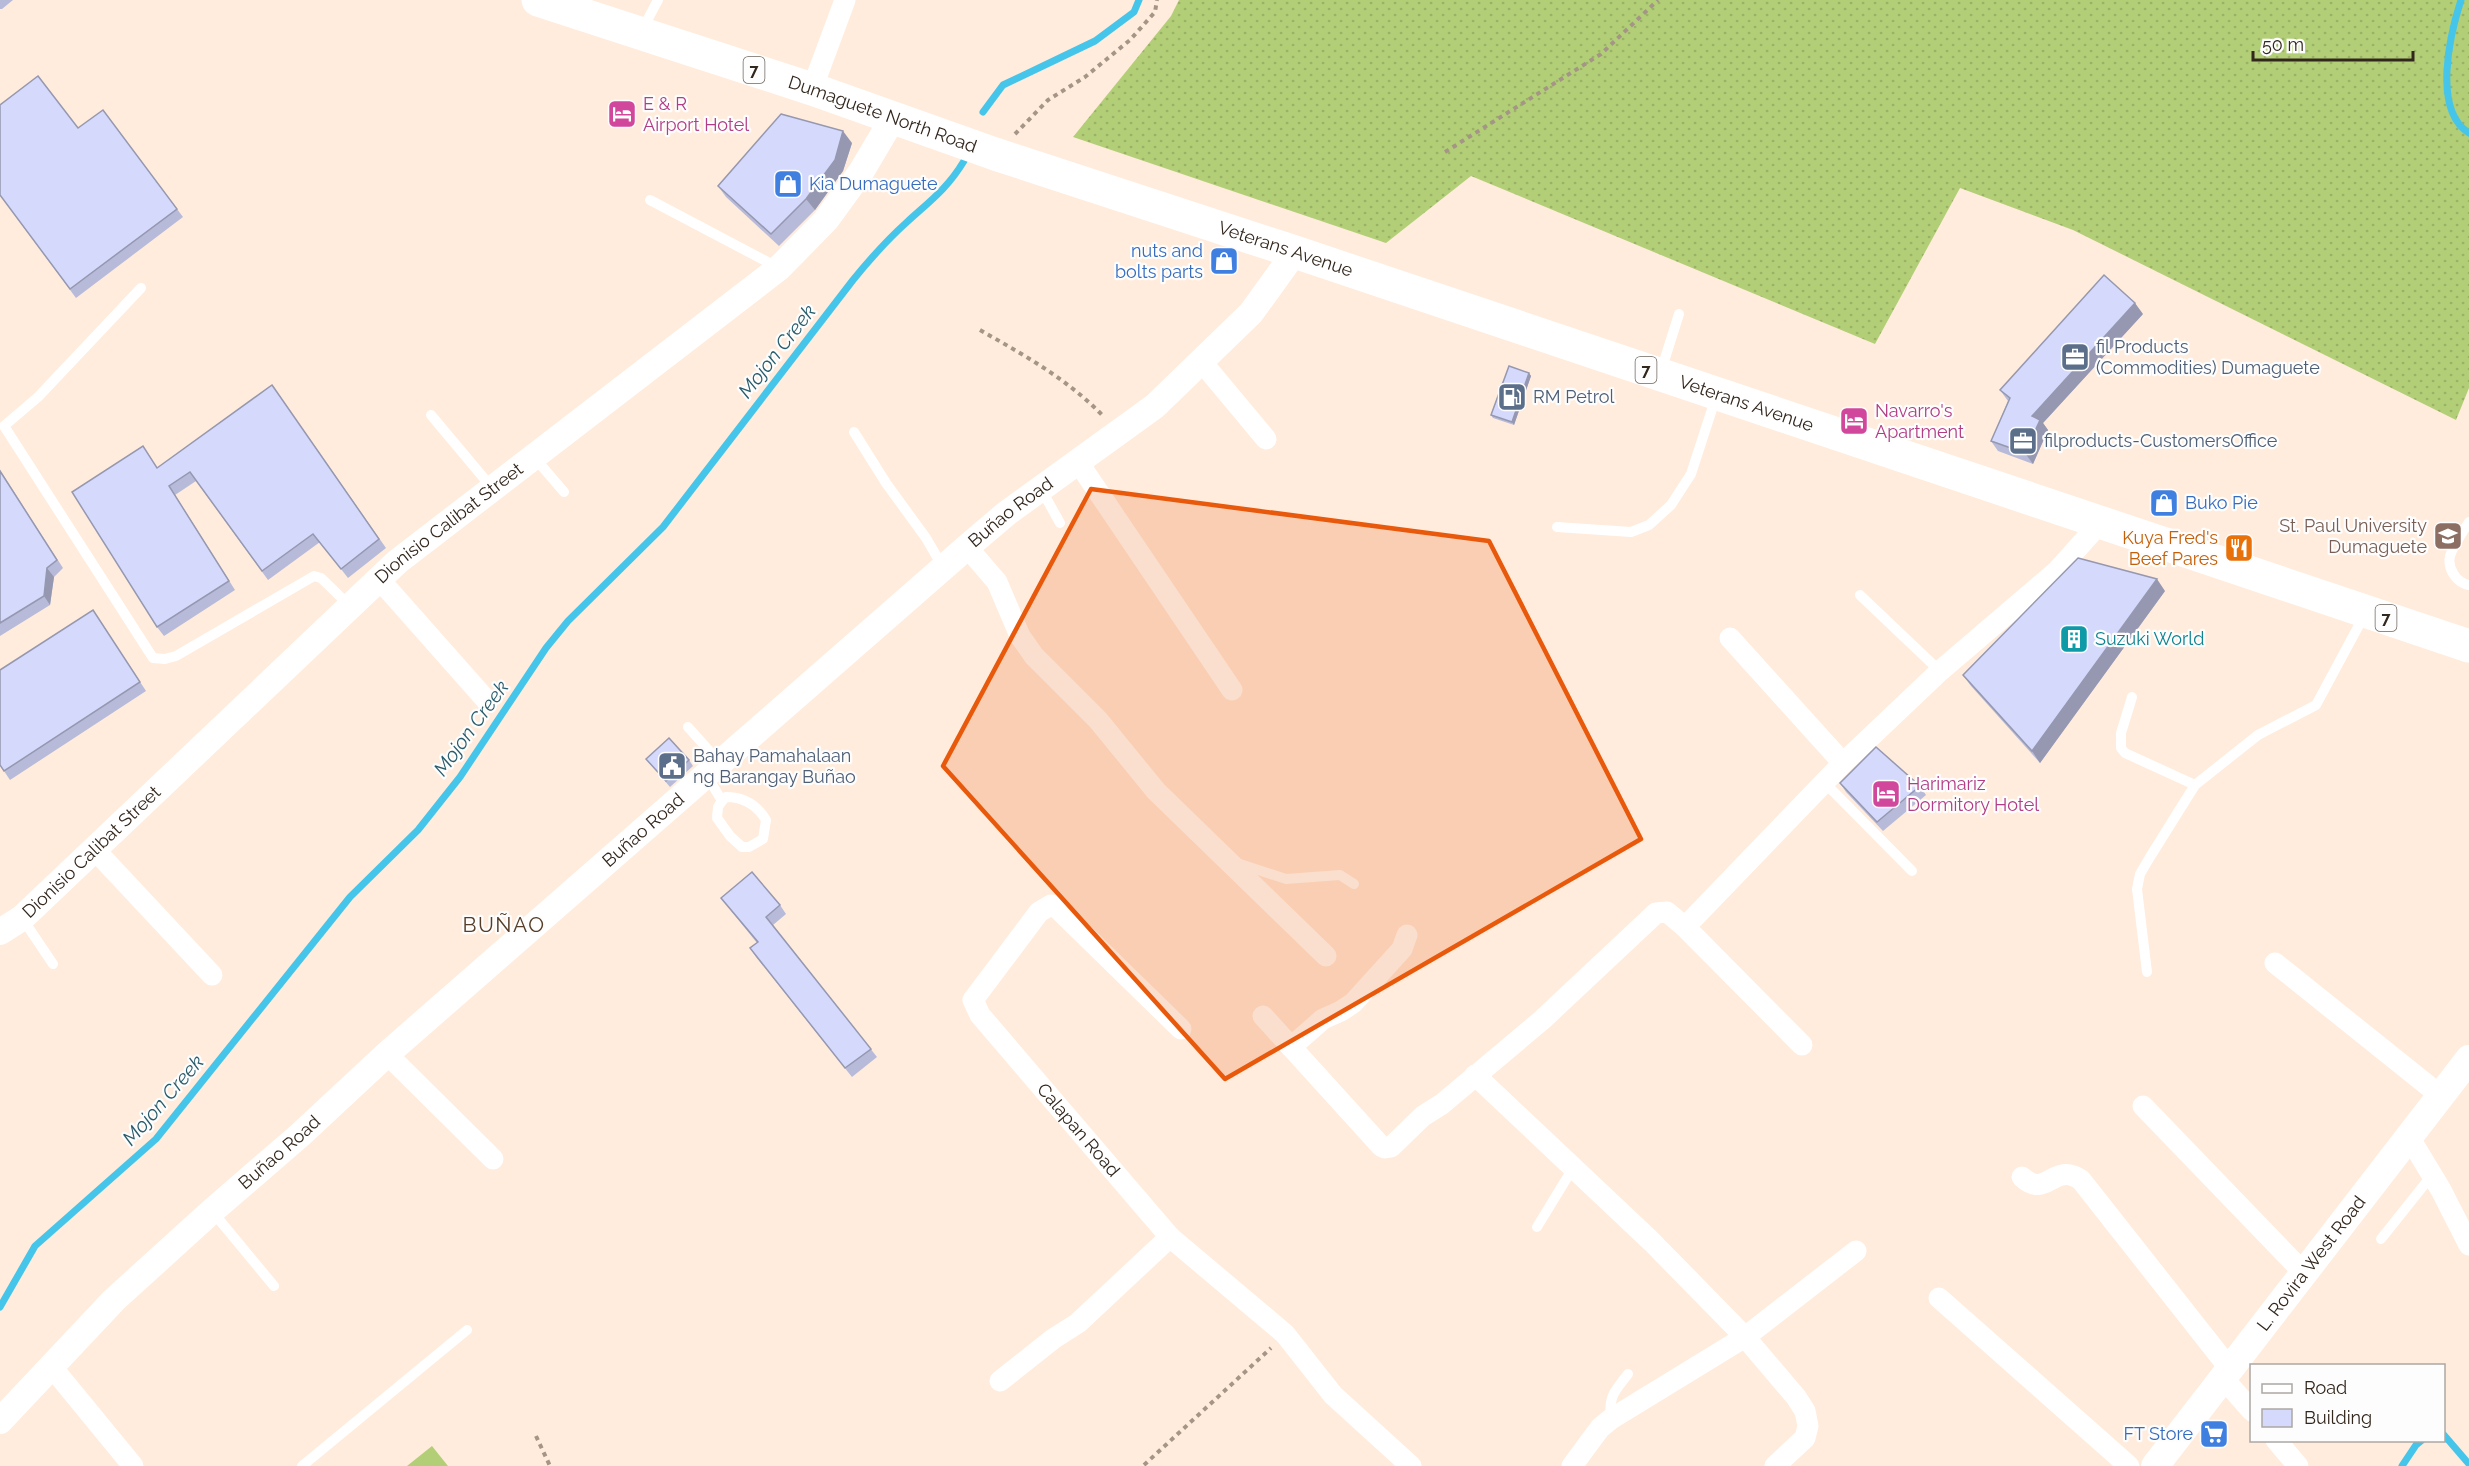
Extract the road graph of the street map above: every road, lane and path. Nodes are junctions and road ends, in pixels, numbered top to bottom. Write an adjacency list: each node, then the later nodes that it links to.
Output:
1 (538, 0): 6 (highway, Dumaguete North Road / 7)
2 (658, 0): 6 (lane)
3 (845, 0): 7 (street)
4 (1157, 0): 10 (path)
5 (1658, 0): 9 (path)
6 (640, 33): 7 (highway, Dumaguete North Road / 7)
7 (812, 89): 8 (highway, Dumaguete North Road / 7)
8 (893, 118): 10 (highway, Dumaguete North Road / 7); 13 (street, Dionisio Calibat Street)
9 (1445, 152)
10 (992, 153): 12 (highway, Veterans Avenue / 7)
11 (650, 200): 13 (lane)
12 (1295, 252): 17 (street, Buñao Road); 18 (highway, Veterans Avenue / 7)
13 (779, 268): 25 (street, Dionisio Calibat Street)
14 (141, 288): 21 (lane)
15 (1679, 314): 18 (lane)
16 (980, 330): 23 (path)
17 (1201, 361): 23 (street, Buñao Road); 24 (street)
18 (1660, 375): 19 (highway, Veterans Avenue / 7)
19 (1717, 394): 32 (highway, Veterans Avenue / 7); 33 (lane)
20 (431, 415): 27 (lane)
21 (2, 423): 39 (lane)
22 (854, 432): 35 (lane)
23 (1119, 433): 26 (street, Buñao Road)
24 (1266, 439)
25 (534, 457): 27 (street, Dionisio Calibat Street); 29 (lane)
26 (1078, 462): 28 (street, Buñao Road); 44 (street)
27 (493, 489): 36 (street, Dionisio Calibat Street)
28 (1041, 489): 31 (lane); 34 (street, Buñao Road)
29 (564, 492)
30 (2469, 522): 37 (lane)
31 (1060, 523)
32 (2100, 523): 40 (highway, Veterans Avenue / 7); 43 (street)
33 (1557, 527)
34 (967, 547): 35 (street, Buñao Road); 54 (street)
35 (944, 569): 49 (street, Buñao Road)
36 (379, 579): 39 (street, Dionisio Calibat Street); 46 (street)
37 (2469, 585)
38 (1860, 596): 43 (lane)
39 (350, 606): 53 (street, Dionisio Calibat Street)
40 (2367, 611): 42 (highway, Veterans Avenue / 7); 51 (lane)
41 (1730, 638): 48 (street)
42 (2469, 646)
43 (1940, 672): 48 (street)
44 (1232, 690)
45 (2132, 697): 51 (lane)
46 (487, 701)
47 (688, 727): 49 (lane)
48 (1844, 763): 50 (street)
49 (714, 770): 52 (lane); 69 (street, Buñao Road)
50 (1824, 782): 55 (lane); 58 (street)
51 (2195, 784): 63 (lane)
52 (722, 801): 52 (lane)
53 (95, 850): 57 (street, Dionisio Calibat Street); 64 (street)
54 (1225, 858): 56 (lane); 60 (street)
55 (1912, 871)
56 (1354, 884)
57 (7, 925): 62 (lane)
58 (1685, 927): 67 (street); 71 (street)
59 (1407, 935): 68 (street)
60 (1326, 956)
61 (2275, 963): 72 (street)
62 (53, 964)
63 (2147, 972)
64 (212, 975)
65 (1263, 1016): 68 (street)
66 (1181, 1029): 81 (street, Calapan Road)
67 (1802, 1045)
68 (1291, 1047): 71 (street)
69 (387, 1054): 75 (street); 79 (street, Buñao Road)
70 (2469, 1059): 72 (main road, L. Rovira West Road)
71 (1475, 1075): 76 (street)
72 (2441, 1096): 74 (main road, L. Rovira West Road)
73 (2143, 1106): 85 (street)
74 (2409, 1137): 77 (street); 85 (main road, L. Rovira West Road)
75 (493, 1159)
76 (1573, 1168): 80 (lane); 90 (street)
77 (2432, 1175): 82 (lane); 83 (street)
78 (2022, 1177): 92 (street)
79 (212, 1211): 86 (lane); 91 (street, Buñao Road)
80 (1536, 1227)
81 (1170, 1237): 89 (street, Calapan Road); 94 (street)
82 (2381, 1239)
83 (2469, 1245)
84 (1856, 1251): 90 (street)
85 (2304, 1273): 92 (main road, L. Rovira West Road)
86 (274, 1286)
87 (1939, 1298): 107 (street)
88 (467, 1330): 101 (lane)
89 (1285, 1334): 103 (path); 104 (street, Calapan Road)
90 (1745, 1337): 96 (street); 106 (street)
91 (51, 1366): 97 (street, Buñao Road); 100 (street)
92 (2227, 1373): 95 (street); 108 (main road, L. Rovira West Road)
93 (1628, 1374): 96 (lane)
94 (1000, 1382)
95 (2250, 1408)
96 (1611, 1419): 105 (street)
97 (0, 1421)
98 (536, 1436): 102 (path)
99 (2278, 1442): 109 (street)
100 (134, 1466)
101 (302, 1466)
102 (550, 1466)
103 (1144, 1466)
104 (1411, 1466)
105 (1572, 1466)
106 (1775, 1466)
107 (2129, 1466)
108 (2155, 1466)
109 (2298, 1466)

